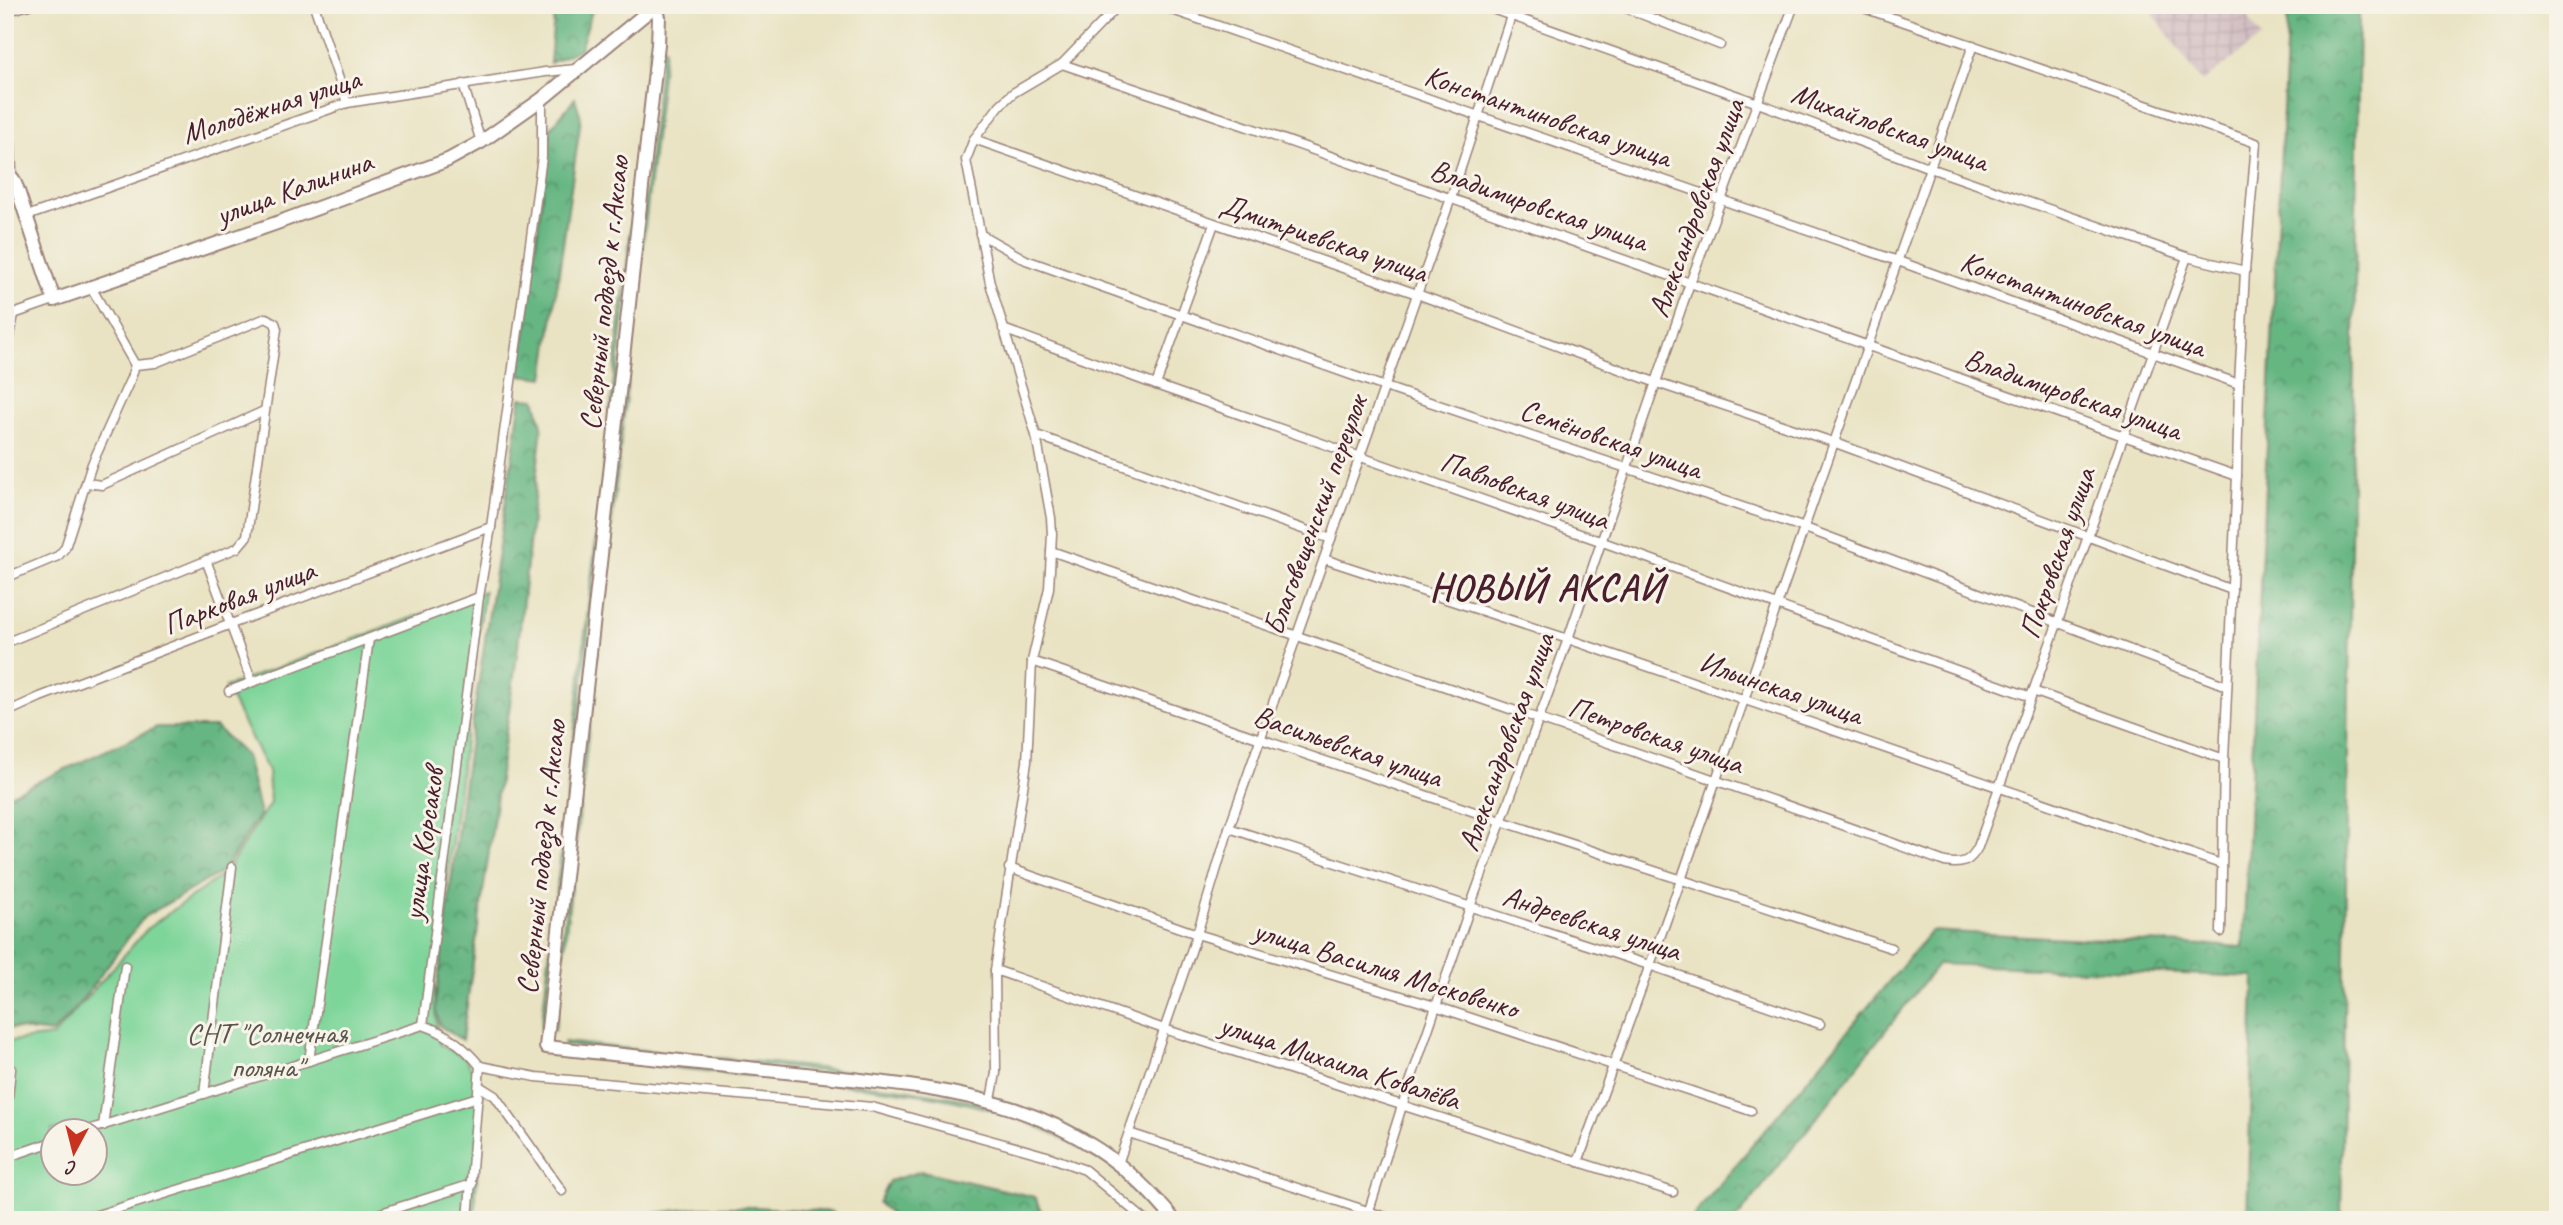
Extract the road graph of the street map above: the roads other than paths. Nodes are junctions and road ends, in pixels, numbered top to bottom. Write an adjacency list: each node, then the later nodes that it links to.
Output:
1 (29, 5): 11 (street)
2 (314, 5): 19 (street)
3 (1119, 5): 15 (street)
4 (1158, 5): 22 (street, Константиновская улица)
5 (1482, 5): 10 (street, Михайловская улица)
6 (1618, 5): 13 (street)
7 (1794, 5): 20 (street, Александровская улица)
8 (1855, 5): 14 (street)
9 (656, 6): 16 (street, улица Калинина); 114 (street, Северный подъезд к г.Аксаю)
10 (1494, 7): 12 (street, Михайловская улица)
11 (5, 12)
12 (1511, 16): 20 (street, Михайловская улица); 22 (street, Благовещенский переулок)
13 (1720, 45)
14 (1973, 45): 26 (street); 35 (street)
15 (1062, 64): 23 (street); 28 (street, Владимировская улица)
16 (579, 69): 17 (street, Молодёжная улица); 18 (street, улица Калинина)
17 (463, 84): 19 (street, Молодёжная улица); 24 (street)
18 (542, 99): 24 (street, улица Калинина); 59 (street, улица Корсаков)
19 (347, 103): 30 (street, Молодёжная улица)
20 (1758, 103): 26 (street, Михайловская улица); 29 (street, Александровская улица)
21 (5, 113): 27 (street)
22 (1479, 117): 28 (street, Благовещенский переулок); 29 (street, Константиновская улица)
23 (974, 139): 31 (street, Дмитриевская улица); 32 (street)
24 (481, 142): 37 (street, улица Калинина)
25 (5, 154): 27 (street)
26 (1930, 168): 33 (street, Михайловская улица); 34 (street)
27 (10, 177): 30 (street)
28 (1451, 198): 36 (street, Владимировская улица); 38 (street, Благовещенский переулок)
29 (1721, 200): 34 (street, Константиновская улица); 36 (street, Александровская улица)
30 (27, 216): 39 (street)
31 (1214, 224): 38 (street, Дмитриевская улица); 40 (street)
32 (980, 234): 40 (street, Семёновская улица); 42 (street)
33 (2187, 257): 35 (street, Михайловская улица); 44 (street, Покровская улица)
34 (1898, 261): 43 (street); 44 (street, Константиновская улица)
35 (2245, 271): 48 (street)
36 (1690, 283): 43 (street, Владимировская улица); 47 (street, Александровская улица)
37 (91, 287): 39 (street, улица Калинина); 46 (street)
38 (1417, 294): 47 (street, Дмитриевская улица); 50 (street, Благовещенский переулок)
39 (54, 300): 41 (street, улица Калинина)
40 (1181, 314): 49 (street); 50 (street, Семёновская улица)
41 (9, 316): 45 (street)
42 (1003, 329): 49 (street, Павловская улица); 52 (street)
43 (1868, 345): 53 (street, Владимировская улица); 54 (street)
44 (2151, 353): 48 (street, Константиновская улица); 53 (street, Покровская улица)
45 (5, 364)
46 (135, 365): 51 (street); 58 (street)
47 (1657, 383): 54 (street, Дмитриевская улица); 56 (street, Александровская улица)
48 (2239, 384): 57 (street)
49 (1156, 385): 55 (street, Павловская улица)
50 (1385, 387): 55 (street, Благовещенский переулок); 56 (street, Семёновская улица)
51 (264, 411): 58 (street); 66 (street)
52 (1036, 435): 62 (street); 64 (street)
53 (2122, 435): 57 (street, Владимировская улица); 61 (street, Покровская улица)
54 (1833, 442): 60 (street); 61 (street, Дмитриевская улица)
55 (1361, 456): 62 (street, Благовещенский переулок); 63 (street, Павловская улица)
56 (1626, 468): 60 (street, Семёновская улица); 63 (street, Александровская улица)
57 (2237, 476): 68 (street)
58 (86, 483): 67 (street)
59 (491, 527): 69 (street, улица Корсаков); 72 (street, Парковая улица)
60 (1805, 528): 70 (street); 71 (street, Семёновская улица)
61 (2086, 537): 68 (street); 71 (street, Покровская улица)
62 (1331, 538): 65 (street, Благовещенский переулок)
63 (1600, 541): 70 (street, Павловская улица); 75 (street, Александровская улица)
64 (1051, 551): 73 (street, Петровская улица); 77 (street)
65 (1324, 559): 73 (street, Благовещенский переулок); 75 (street, Ильинская улица)
66 (206, 560): 72 (street); 76 (street)
67 (5, 578)
68 (2232, 590): 79 (street)
69 (479, 597): 74 (street); 105 (street, улица Корсаков)
70 (1778, 607): 81 (street, Павловская улица); 82 (street)
71 (2057, 622): 79 (street, Семёновская улица); 81 (street, Покровская улица)
72 (231, 624): 78 (street); 83 (street, Парковая улица)
73 (1296, 636): 84 (street, Петровская улица); 85 (street, Благовещенский переулок)
74 (369, 639): 78 (street); 107 (street)
75 (1568, 639): 82 (street, Ильинская улица); 84 (street, Александровская улица)
76 (5, 643)
77 (1032, 661): 85 (street, Васильевская улица); 94 (street)
78 (252, 682): 80 (street)
79 (2227, 686): 86 (street)
80 (229, 691)
81 (2032, 694): 86 (street, Павловская улица); 88 (street, Покровская улица)
82 (1744, 699): 87 (street); 88 (street, Ильинская улица)
83 (5, 713)
84 (1538, 720): 87 (street, Петровская улица); 89 (street, Александровская улица)
85 (1261, 740): 89 (street, Васильевская улица); 90 (street, Благовещенский переулок)
86 (2224, 760): 92 (street)
87 (1715, 778): 91 (street, Петровская улица); 95 (street)
88 (1998, 786): 91 (street, Покровская улица); 92 (street, Ильинская улица)
89 (1501, 821): 95 (street, Васильевская улица); 96 (street, Александровская улица)
90 (1229, 828): 96 (street, Андреевская улица); 98 (street, Благовещенский переулок)
91 (1967, 862)
92 (2221, 864): 97 (street)
93 (232, 867): 112 (street)
94 (1009, 867): 98 (street, улица Василия Московенко); 102 (street)
95 (1681, 880): 99 (street, Васильевская улица); 100 (street)
96 (1471, 907): 100 (street, Андреевская улица); 103 (street, Александровская улица)
97 (2221, 932)
98 (1197, 933): 103 (street, улица Василия Московенко); 106 (street, Благовещенский переулок)
99 (1891, 947)
100 (1649, 965): 104 (street, Андреевская улица); 109 (street)
101 (125, 966): 117 (street)
102 (995, 970): 106 (street, улица Михаила Ковалёва); 114 (street)
103 (1437, 1007): 109 (street, улица Василия Московенко); 115 (street, Александровская улица)
104 (1820, 1024)
105 (423, 1025): 107 (street); 108 (street)
106 (1164, 1029): 115 (street, улица Михаила Ковалёва); 120 (street, Благовещенский переулок)
107 (309, 1061): 112 (street)
108 (480, 1066): 111 (street); 132 (street)
109 (1614, 1066): 116 (street, улица Василия Московенко); 123 (street)
110 (12, 1069): 118 (street)
111 (479, 1086): 113 (street); 126 (street)
112 (204, 1094): 119 (street)
113 (478, 1097): 125 (street); 129 (street)
114 (991, 1100): 124 (street, Северный подъезд к г.Аксаю)
115 (1402, 1106): 123 (street, улица Михаила Ковалёва); 128 (street, Александровская улица)
116 (1751, 1111)
117 (104, 1116)
118 (5, 1124)
119 (108, 1124)
120 (1129, 1133): 124 (street, Благовещенский переулок); 128 (street)
121 (38, 1147): 122 (street)
122 (5, 1158)
123 (1578, 1162): 127 (street, улица Михаила Ковалёва)
124 (1118, 1164): 133 (street, Северный подъезд к г.Аксаю)
125 (472, 1184): 130 (street); 131 (street)
126 (562, 1191)
127 (1672, 1192)
128 (1368, 1215): 134 (street)
129 (81, 1220)
130 (359, 1220)
131 (468, 1220)
132 (1145, 1220)
133 (1174, 1220)
134 (1395, 1220)

